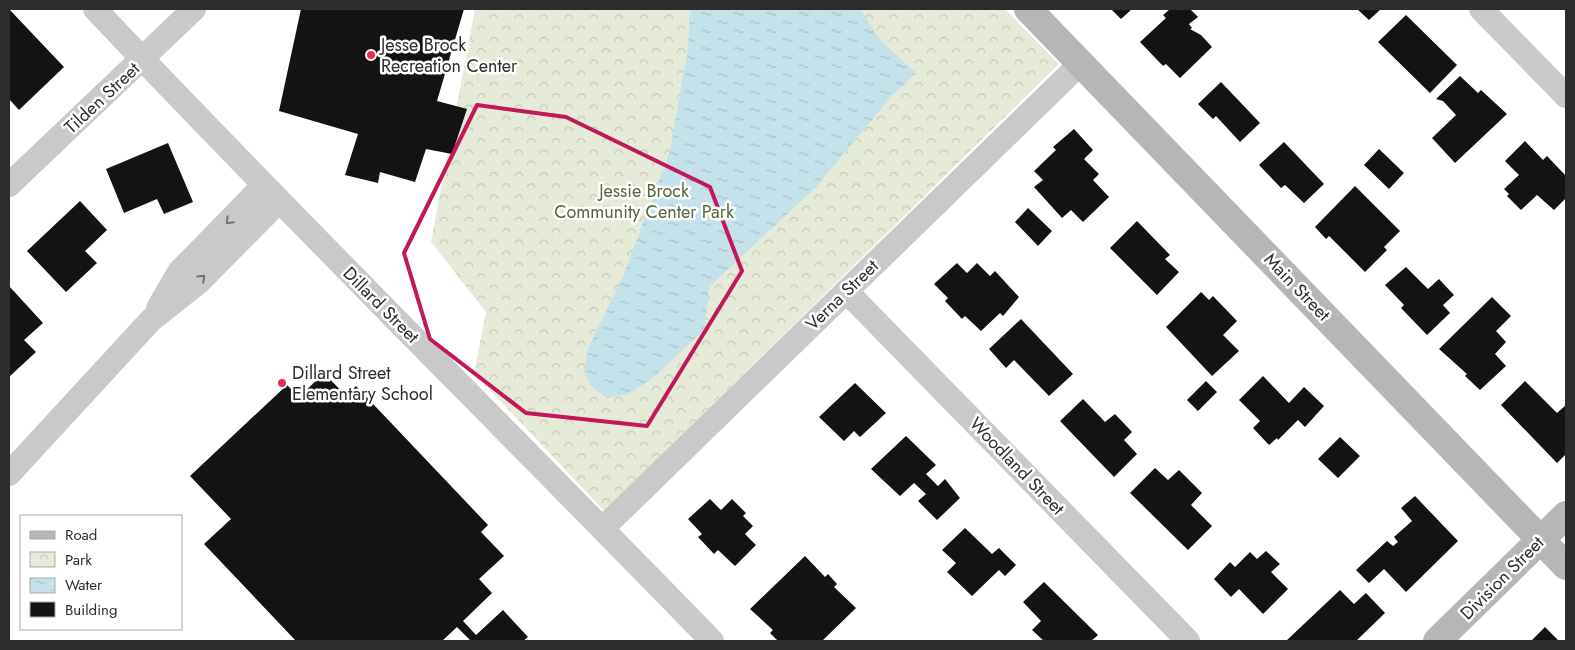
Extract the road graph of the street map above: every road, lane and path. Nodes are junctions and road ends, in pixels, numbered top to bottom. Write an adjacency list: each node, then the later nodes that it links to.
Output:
1 (95, 9): 5 (street, Dillard Street)
2 (194, 9): 5 (street, Tilden Street)
3 (1028, 9): 6 (street, Main Street)
4 (1481, 9): 7 (street)
5 (143, 59): 8 (street, Tilden Street); 9 (street, Dillard Street)
6 (1081, 63): 10 (street, Verna Street); 14 (street, Main Street)
7 (1566, 96)
8 (9, 185)
9 (270, 194): 11 (street); 13 (street, Dillard Street)
10 (846, 291): 13 (street, Verna Street); 17 (street, Woodland Street)
11 (9, 474)
12 (1566, 514): 14 (street, Division Street)
13 (603, 528): 16 (street, Dillard Street)
14 (1540, 539): 15 (street, Main Street); 18 (street, Division Street)
15 (1566, 566)
16 (705, 639)
17 (1188, 641)
18 (1437, 641)

